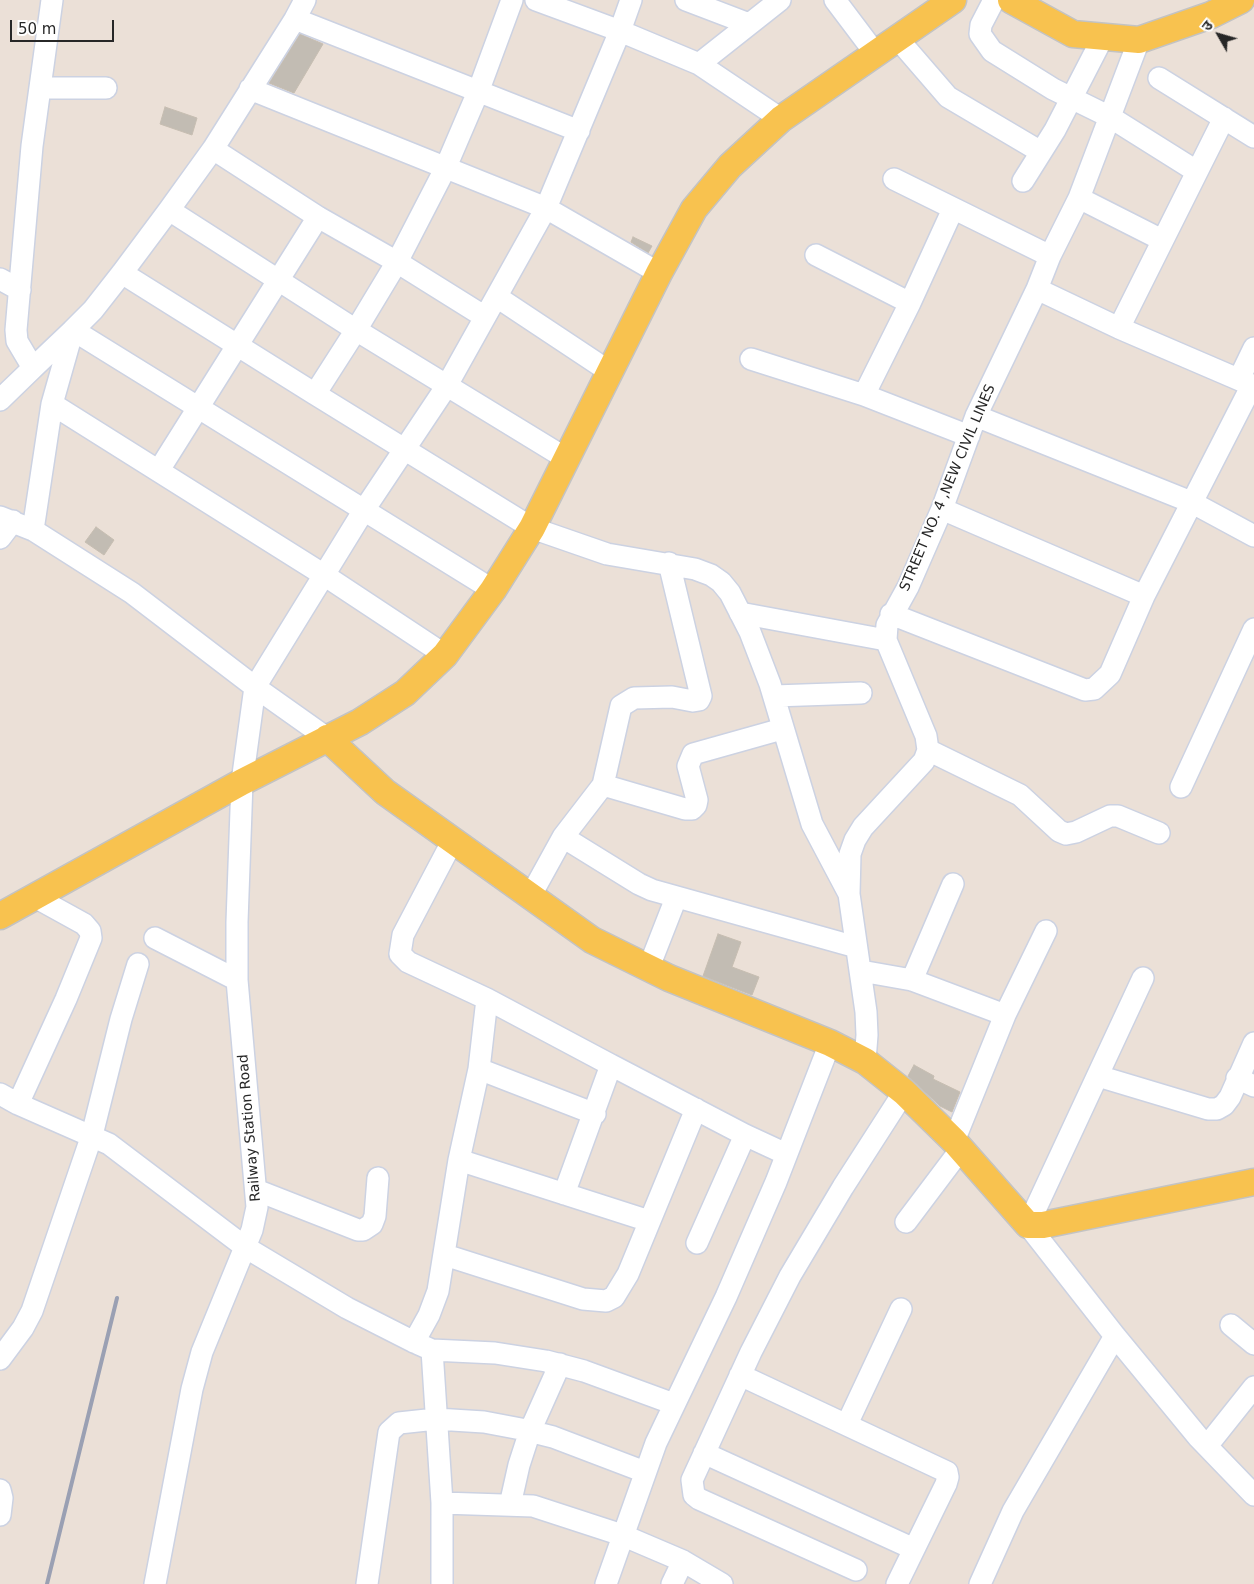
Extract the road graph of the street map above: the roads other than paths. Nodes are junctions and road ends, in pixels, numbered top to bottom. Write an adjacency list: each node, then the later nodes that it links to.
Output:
1 (52, 0): 22 (street)
2 (305, 0): 13 (street)
3 (512, 0): 25 (street)
4 (536, 0): 15 (street)
5 (631, 0): 15 (street)
6 (686, 0): 14 (street)
7 (780, 0): 14 (street)
8 (835, 0): 19 (street)
9 (953, 0): 17 (main road)
10 (994, 0): 26 (street)
11 (1011, 0): 16 (main road)
12 (1240, 0): 18 (main road)
13 (295, 19): 24 (street); 25 (street)
14 (749, 24): 20 (street)
15 (620, 31): 20 (street); 30 (street)
16 (1103, 37): 18 (main road); 26 (street)
17 (897, 38): 19 (main road); 33 (street)
18 (1139, 40): 27 (street, STREET NO. 4 ,NEW CIVIL LINES)
19 (875, 53): 28 (main road)
20 (700, 64): 28 (street)
21 (1159, 78): 29 (street)
22 (41, 88): 23 (street); 52 (street)
23 (106, 88)
24 (250, 89): 32 (street); 34 (street)
25 (478, 92): 30 (street); 34 (street)
26 (1072, 99): 27 (street); 33 (street)
27 (1110, 116): 35 (street); 38 (street, STREET NO. 4 ,NEW CIVIL LINES)
28 (781, 118): 48 (main road)
29 (1224, 118): 31 (street); 35 (street)
30 (579, 131): 39 (street)
31 (1254, 137)
32 (213, 149): 41 (street); 42 (street)
33 (1041, 152): 37 (street)
34 (446, 169): 39 (street); 46 (street)
35 (1196, 171): 43 (street)
36 (894, 179): 40 (street)
37 (1023, 181)
38 (1079, 198): 43 (street); 45 (street, STREET NO. 4 ,NEW CIVIL LINES)
39 (546, 208): 48 (street); 53 (street)
40 (953, 209): 45 (street); 54 (street)
41 (169, 210): 47 (street); 50 (street)
42 (318, 217): 46 (street); 50 (street)
43 (1162, 240): 56 (street)
44 (816, 255): 54 (street)
45 (1050, 256): 51 (street, STREET NO. 4 ,NEW CIVIL LINES)
46 (397, 262): 55 (street); 58 (street)
47 (122, 274): 57 (street); 59 (street)
48 (659, 274): 63 (main road)
49 (0, 279): 52 (street)
50 (278, 281): 58 (street); 59 (street)
51 (1037, 289): 56 (street); 71 (street, STREET NO. 4 ,NEW CIVIL LINES)
52 (20, 290): 62 (street)
53 (497, 297): 55 (street); 63 (street)
54 (910, 303): 67 (street)
55 (485, 317): 65 (street)
56 (1119, 328): 64 (street)
57 (73, 330): 62 (street); 69 (street); 70 (street)
58 (356, 330): 65 (street); 66 (street)
59 (238, 345): 66 (street); 70 (street)
60 (1254, 348): 64 (street)
61 (751, 359): 67 (street)
62 (33, 368): 68 (street)
63 (610, 372): 73 (main road)
64 (1248, 383): 75 (street)
65 (446, 387): 72 (street); 73 (street)
66 (315, 394): 72 (street)
67 (864, 395): 71 (street)
68 (0, 400)
69 (52, 404): 74 (street); 80 (street)
70 (199, 408): 74 (street); 77 (street)
71 (972, 426): 75 (street); 76 (street, STREET NO. 4 ,NEW CIVIL LINES)
72 (406, 450): 77 (street); 79 (street)
73 (567, 459): 79 (main road)
74 (159, 470): 84 (street)
75 (1191, 502): 81 (street); 86 (street)
76 (942, 509): 86 (street); 88 (street, STREET NO. 4 ,NEW CIVIL LINES)
77 (364, 510): 84 (street); 85 (street)
78 (7, 519): 80 (street); 82 (street)
79 (532, 528): 83 (street); 85 (main road)
80 (33, 530): 92 (street)
81 (1254, 536)
82 (0, 538)
83 (669, 563): 87 (street); 99 (street)
84 (324, 575): 91 (street); 92 (street)
85 (494, 590): 91 (main road)
86 (1144, 596): 88 (street)
87 (740, 613): 90 (street); 94 (street)
88 (891, 614): 90 (street, STREET NO. 4 ,NEW CIVIL LINES)
89 (1254, 629): 100 (street)
90 (886, 640): 97 (street)
91 (445, 655): 96 (main road)
92 (255, 687): 96 (street); 98 (street, Railway Station Road)
93 (861, 693): 94 (street)
94 (774, 696): 95 (street)
95 (782, 729): 99 (street); 105 (street)
96 (327, 738): 98 (main road); 103 (main road)
97 (928, 750): 101 (street); 105 (street)
98 (242, 782): 107 (main road); 117 (street, Railway Station Road)
99 (603, 785): 102 (street)
100 (1181, 786)
101 (1158, 833)
102 (563, 837): 106 (street); 108 (street)
103 (453, 840): 106 (main road); 119 (street)
104 (953, 884): 118 (street)
105 (849, 894): 112 (street)
106 (531, 895): 114 (main road)
107 (36, 897): 109 (main road); 129 (street)
108 (676, 898): 112 (street); 114 (street)
109 (0, 916)
110 (1046, 931): 120 (street)
111 (155, 938): 117 (street)
112 (856, 947): 115 (street)
113 (138, 964): 132 (street)
114 (649, 967): 121 (main road)
115 (862, 971): 118 (street); 123 (street)
116 (1143, 978): 126 (street)
117 (237, 980): 139 (street, Railway Station Road)
118 (912, 980): 120 (street)
119 (487, 999): 124 (street); 125 (street)
120 (1005, 1015): 134 (street)
121 (830, 1043): 123 (main road); 135 (street)
122 (1254, 1043): 127 (street)
123 (865, 1061): 128 (main road)
124 (611, 1065): 130 (street); 131 (street)
125 (479, 1070): 131 (street); 136 (street)
126 (1098, 1076): 127 (street); 143 (street)
127 (1246, 1082)
128 (904, 1092): 134 (main road); 154 (street)
129 (9, 1099): 132 (street)
130 (696, 1110): 133 (street); 141 (street)
131 (595, 1114): 140 (street)
132 (92, 1135): 145 (street); 152 (street)
133 (745, 1135): 135 (street); 144 (street)
134 (957, 1145): 142 (street); 143 (main road)
135 (786, 1154): 156 (street)
136 (459, 1160): 140 (street); 146 (street)
137 (378, 1178): 139 (street)
138 (1254, 1182): 143 (main road)
139 (256, 1190): 145 (street, Railway Station Road)
140 (564, 1194): 141 (street)
141 (649, 1221): 146 (street)
142 (906, 1222)
143 (1028, 1225): 149 (street)
144 (698, 1243)
145 (245, 1247): 151 (street); 172 (street, Railway Station Road)
146 (445, 1255): 151 (street)
147 (901, 1309): 158 (street)
148 (1231, 1324): 150 (street)
149 (1115, 1336): 160 (street); 179 (street)
150 (1254, 1344)
151 (423, 1346): 153 (street); 157 (street)
152 (0, 1359)
153 (560, 1364): 156 (street); 159 (street)
154 (740, 1375): 158 (street); 161 (street)
155 (1254, 1387): 160 (street)
156 (674, 1404): 162 (street)
157 (436, 1419): 159 (street); 165 (street); 173 (street)
158 (847, 1424): 169 (street)
159 (530, 1431): 162 (street); 166 (street)
160 (1207, 1446): 164 (street)
161 (704, 1453): 169 (street); 171 (street)
162 (645, 1472): 168 (street)
163 (0, 1490): 167 (street)
164 (1254, 1494)
165 (442, 1503): 166 (street); 174 (street)
166 (510, 1505): 168 (street)
167 (0, 1515)
168 (622, 1535): 170 (street); 175 (street)
169 (914, 1549): 178 (street)
170 (683, 1561): 176 (street); 177 (street)
171 (856, 1570)
172 (155, 1584)
173 (367, 1584)
174 (442, 1584)
175 (606, 1584)
176 (672, 1584)
177 (722, 1584)
178 (897, 1584)
179 (980, 1584)

